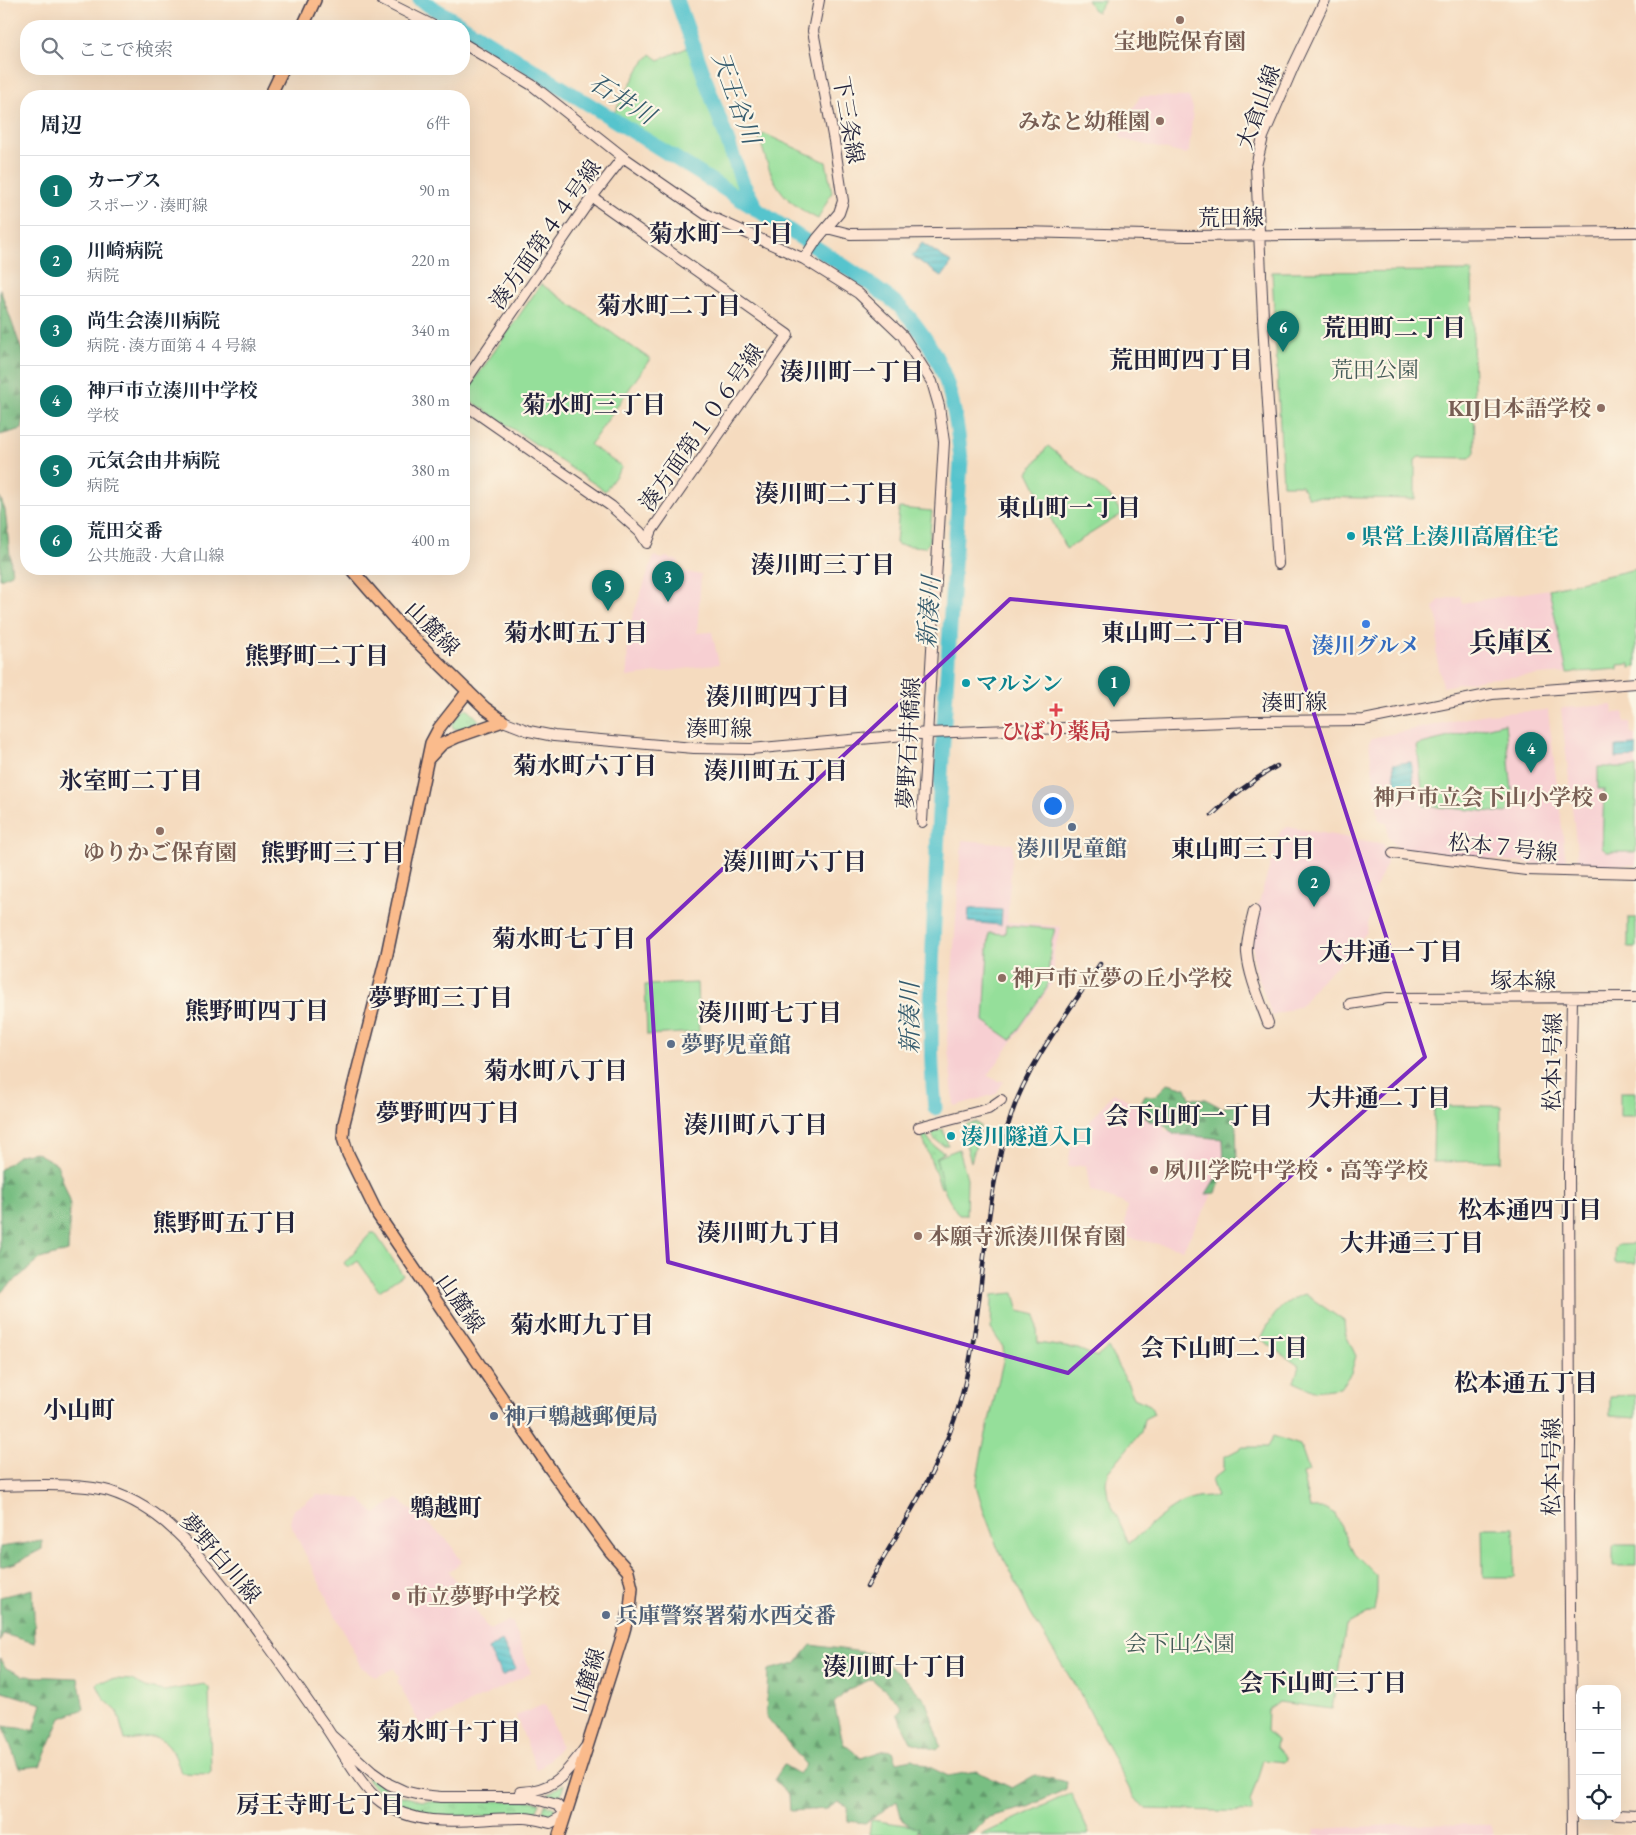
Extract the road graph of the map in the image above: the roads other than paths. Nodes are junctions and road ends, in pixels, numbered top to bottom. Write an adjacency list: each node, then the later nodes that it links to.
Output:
1 (315, 0): 5 (main road)
2 (382, 0): 6 (street)
3 (819, 0): 12 (street, 下三条線)
4 (1325, 0): 14 (street, 大倉山線)
5 (306, 20)
6 (422, 20)
7 (470, 48): 10 (street, 夢野石井橋線)
8 (280, 75): 9 (main road)
9 (273, 90)
10 (623, 157): 11 (street, 湊方面第４４号線); 15 (street, 夢野石井橋線)
11 (592, 197): 16 (street, 湊方面第４４号線); 17 (street, 湊方面第１０６号線)
12 (827, 228): 14 (street, 荒田線); 15 (street, 下三条線)
13 (1636, 232): 14 (street, 荒田線)
14 (1260, 236): 18 (street, 大倉山線)
15 (806, 255): 23 (street, 夢野石井橋線)
16 (470, 374)
17 (470, 408)
18 (1278, 564)
19 (356, 575): 21 (main road, 山麓線)
20 (1636, 684): 23 (street, 湊町線)
21 (468, 691): 22 (main road, 山麓線); 24 (main road, 山麓線)
22 (503, 721): 23 (street, 湊町線); 24 (main road)
23 (932, 733): 25 (street, 夢野石井橋線)
24 (427, 761): 37 (main road, 山麓線)
25 (922, 822)
26 (1393, 852): 27 (street, 松本７号線)
27 (1636, 873)
28 (1254, 911): 32 (street)
29 (1636, 997): 30 (street, 塚本線)
30 (1572, 998): 31 (street, 塚本線); 40 (street, 松本1号線)
31 (1350, 1004)
32 (1268, 1024)
33 (1001, 1100): 34 (street)
34 (918, 1127)
35 (0, 1486): 36 (street, 夢野白川線)
36 (332, 1736): 38 (street, 夢野白川線); 39 (street, 夢野白川線)
37 (587, 1746): 38 (street, 夢野白川線); 39 (main road, 山麓線)
38 (488, 1796): 39 (street, 夢野白川線)
39 (565, 1815): 43 (main road, 山麓線)
40 (1576, 1816): 44 (street, 松本1号線)
41 (1621, 1816): 42 (street)
42 (1636, 1816)
43 (559, 1835)
44 (1572, 1835)

